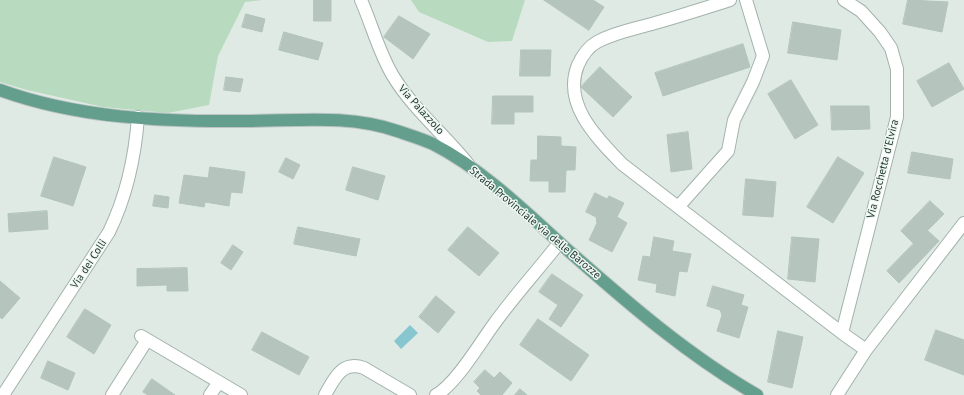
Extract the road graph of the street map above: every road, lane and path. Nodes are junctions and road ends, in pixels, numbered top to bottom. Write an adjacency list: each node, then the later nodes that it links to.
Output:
1 (362, 0): 7 (street, Via Palazzolo)
2 (730, 0): 8 (street)
3 (746, 0): 8 (street)
4 (844, 0): 11 (street, Via Rocchetta d'Elvira)
5 (0, 90): 6 (main road, Strada Provinciale via delle Barozze)
6 (138, 117): 7 (main road, Strada Provinciale via delle Barozze); 14 (street, Via dei Colli)
7 (473, 169): 10 (main road, Strada Provinciale via delle Barozze)
8 (679, 206): 11 (street)
9 (964, 223): 12 (street)
10 (560, 243): 20 (street); 21 (main road, Strada Provinciale via delle Barozze)
11 (842, 332): 12 (street)
12 (866, 350): 22 (street)
13 (219, 382): 15 (street); 16 (street); 17 (street)
14 (3, 395)
15 (112, 395)
16 (210, 395)
17 (241, 395)
18 (325, 395): 19 (street)
19 (410, 395)
20 (436, 395)
21 (757, 395)
22 (837, 395)

